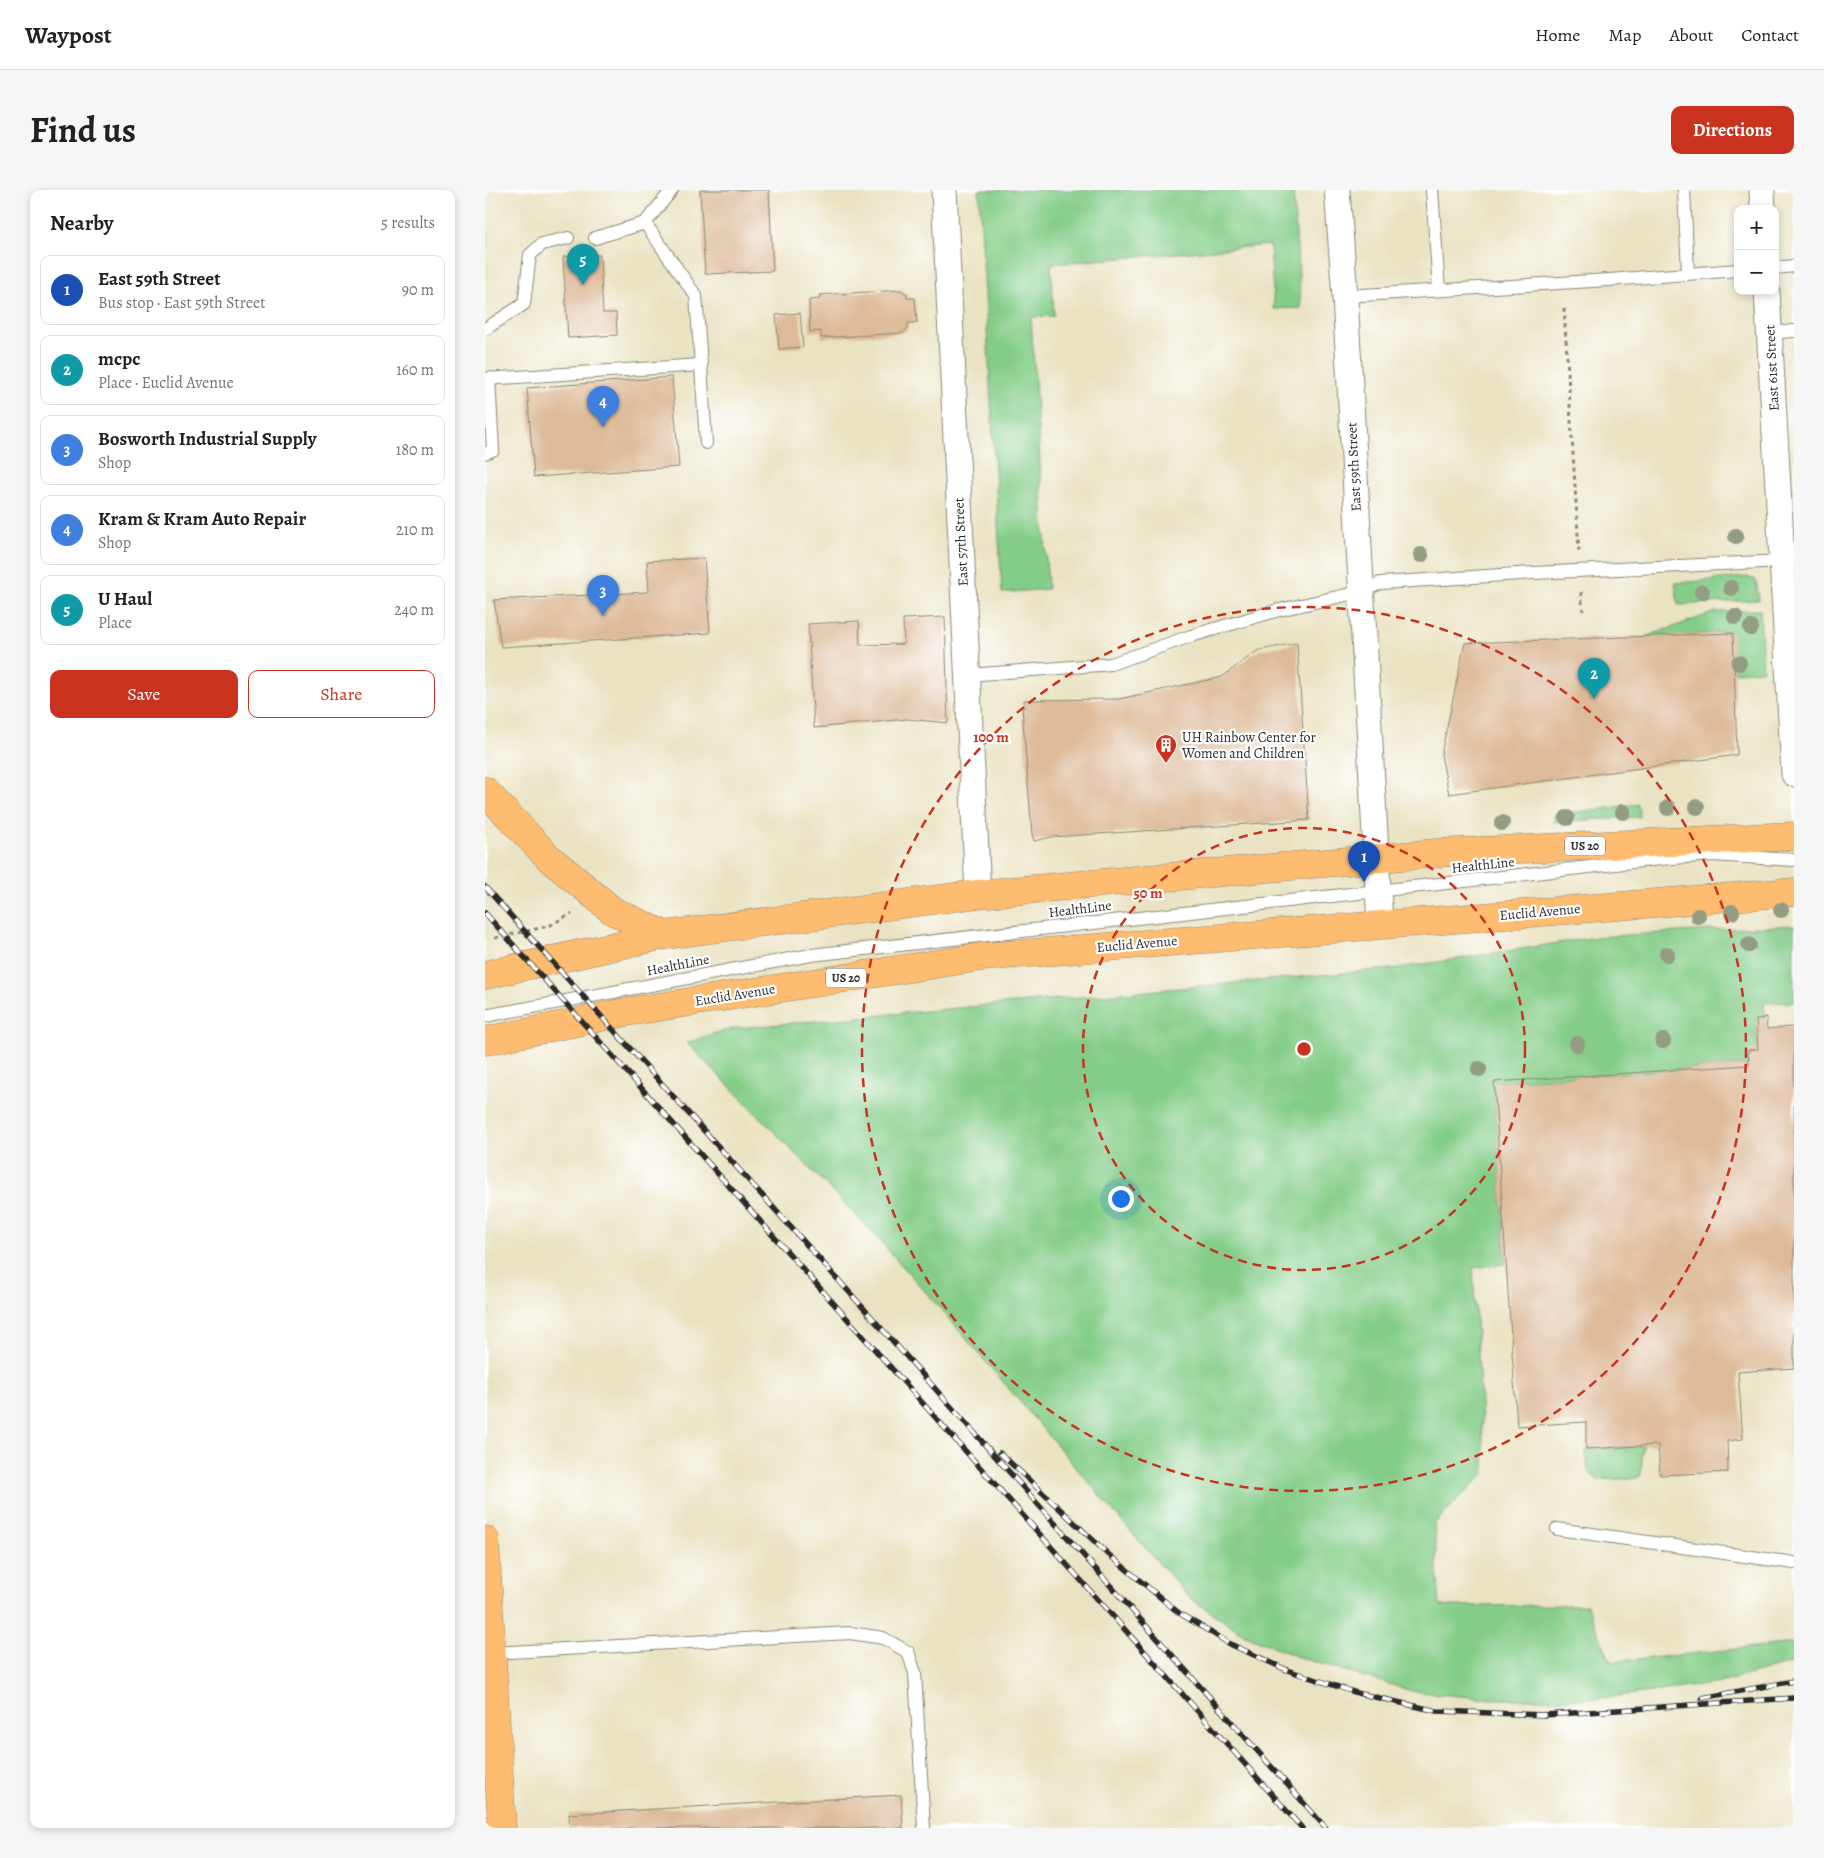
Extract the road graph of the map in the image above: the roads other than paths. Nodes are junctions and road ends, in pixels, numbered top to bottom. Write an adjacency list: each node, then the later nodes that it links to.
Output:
1 (672, 190): 8 (lane)
2 (944, 190): 26 (street, East 57th Street)
3 (1337, 190): 17 (street, East 59th Street)
4 (1433, 190): 15 (lane)
5 (1684, 190): 14 (lane)
6 (1762, 190): 7 (street)
7 (1763, 205)
8 (645, 222): 10 (lane); 20 (lane)
9 (568, 238): 18 (lane)
10 (595, 238)
11 (1794, 266): 12 (lane)
12 (1779, 268)
13 (1734, 270): 14 (lane)
14 (1688, 273): 15 (lane)
15 (1439, 290): 17 (lane)
16 (1768, 295): 19 (street, East 61st Street)
17 (1345, 296): 25 (street, East 59th Street)
18 (485, 329)
19 (1782, 332): 24 (street, East 61st Street)
20 (701, 365): 21 (lane); 22 (lane)
21 (487, 378): 23 (lane)
22 (706, 442)
23 (485, 453)
24 (1783, 561): 25 (lane); 27 (street, East 61st Street)
25 (1360, 592): 26 (lane); 31 (street, East 59th Street)
26 (968, 675): 35 (street, East 57th Street)
27 (1794, 774)
28 (485, 791): 37 (main road)
29 (1794, 836): 30 (lane, HealthLine); 31 (main road, US 20)
30 (1712, 856): 32 (lane, HealthLine); 33 (lane, HealthLine)
31 (1376, 858): 33 (street, East 59th Street); 35 (main road, US 20)
32 (1794, 860)
33 (1378, 891): 36 (street, East 59th Street); 39 (lane, HealthLine)
34 (1794, 892): 36 (main road, Euclid Avenue / US 20)
35 (978, 894): 37 (main road, US 20)
36 (1380, 924): 40 (main road, Euclid Avenue / US 20)
37 (665, 935): 38 (main road, US 20)
38 (485, 975)
39 (485, 1016)
40 (485, 1041)
41 (1557, 1529): 43 (lane)
42 (485, 1540): 44 (main road)
43 (1794, 1563)
44 (493, 1653): 45 (main road); 46 (lane)
45 (502, 1828)
46 (924, 1828)

